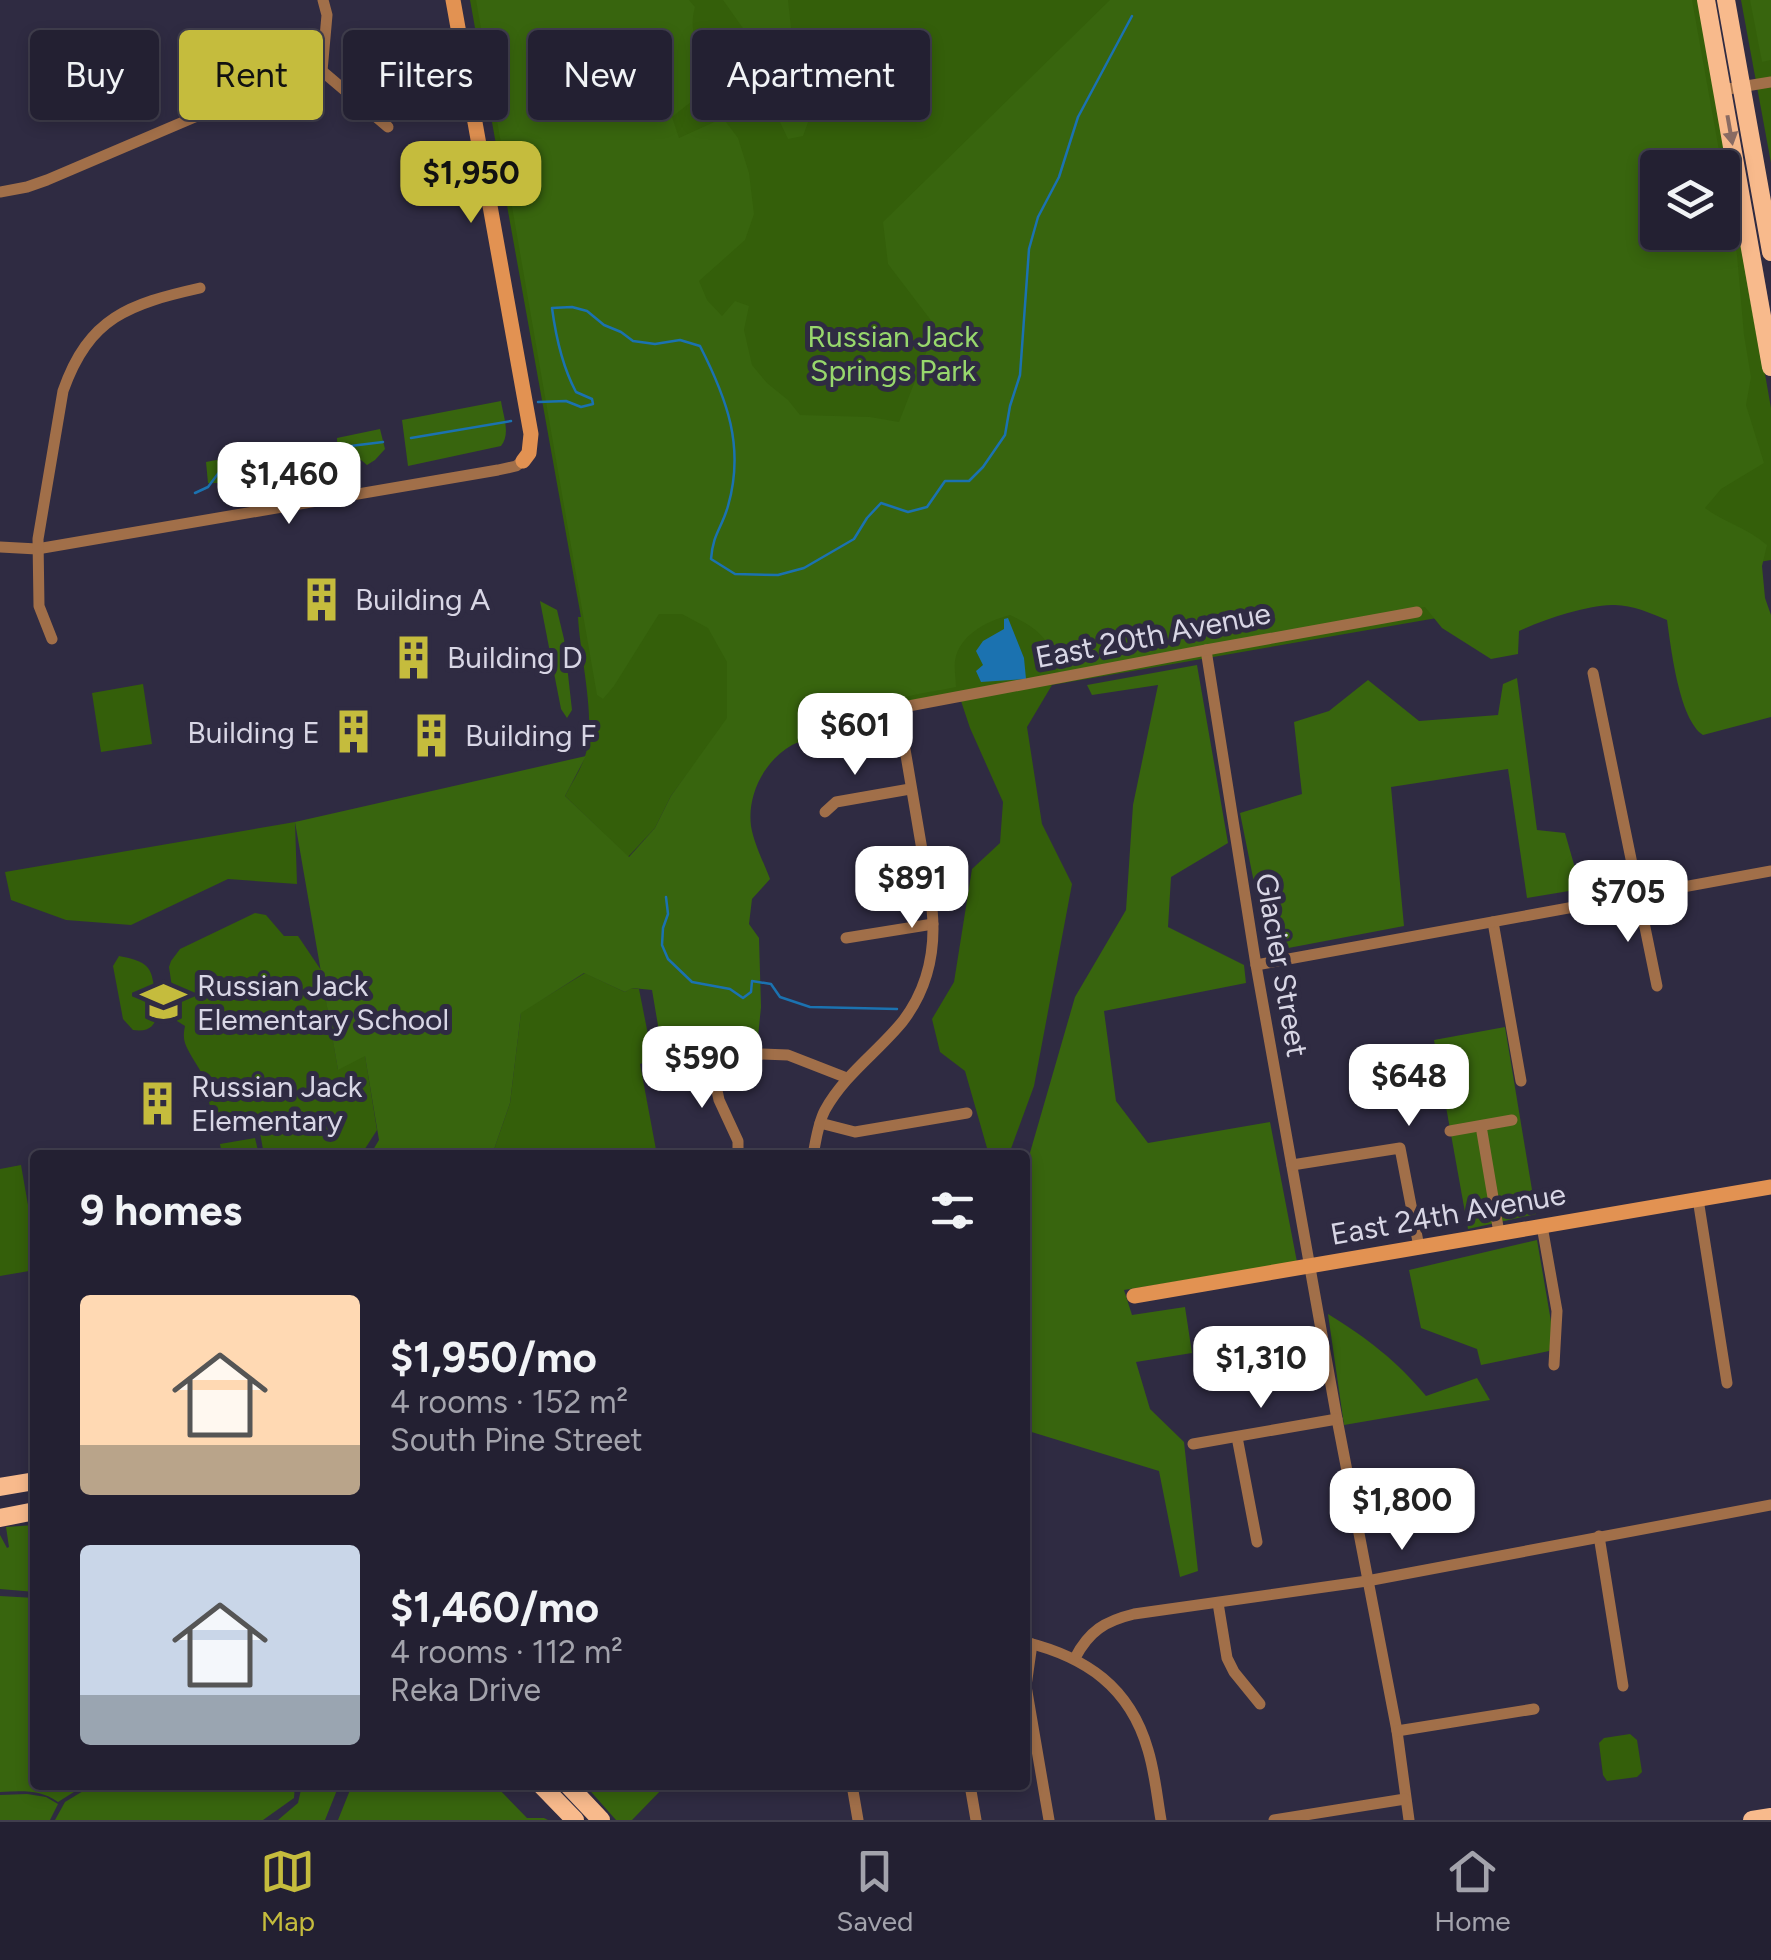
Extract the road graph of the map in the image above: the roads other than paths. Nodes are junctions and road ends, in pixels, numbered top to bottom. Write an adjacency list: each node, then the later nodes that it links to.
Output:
1 (323, 0): 5 (street)
2 (453, 0): 16 (street)
3 (1706, 0): 9 (main road)
4 (1726, 0): 8 (main road)
5 (323, 57)
6 (323, 72): 11 (street)
7 (1771, 82): 8 (street)
8 (1742, 88): 9 (street); 13 (main road)
9 (1722, 90): 15 (main road, one-way to 15)
10 (188, 120): 12 (street)
11 (388, 127)
12 (0, 192)
13 (1771, 252)
14 (200, 288): 18 (street)
15 (1771, 367)
16 (523, 461): 18 (street)
17 (0, 547): 18 (street)
18 (38, 549): 20 (street)
19 (1417, 612): 21 (street, East 20th Avenue)
20 (52, 638)
21 (1206, 650): 23 (street, East 20th Avenue); 30 (street, Glacier Street)
22 (1594, 673): 26 (street)
23 (910, 789): 24 (street); 28 (street)
24 (826, 812)
25 (1771, 871): 26 (street)
26 (1640, 896): 27 (street); 31 (street)
27 (1493, 922): 30 (street); 35 (street)
28 (933, 924): 29 (street); 34 (street)
29 (846, 938)
30 (1256, 965): 43 (street, Glacier Street)
31 (1657, 986)
32 (712, 1062): 33 (street); 34 (street); 41 (street)
33 (694, 1064)
34 (847, 1078): 38 (street)
35 (1521, 1081)
36 (967, 1113): 38 (street)
37 (1512, 1120): 39 (street)
38 (820, 1123): 42 (street)
39 (1481, 1126): 40 (street); 47 (street)
40 (1450, 1130)
41 (738, 1150)
42 (815, 1150)
43 (1292, 1165): 48 (street); 49 (street, Glacier Street)
44 (1771, 1186): 45 (street, East 24th Avenue)
45 (1698, 1199): 46 (street, East 24th Avenue); 52 (street)
46 (1542, 1226): 47 (street, East 24th Avenue); 51 (street)
47 (1499, 1234): 48 (street, East 24th Avenue)
48 (1419, 1247): 49 (street, East 24th Avenue)
49 (1311, 1266): 50 (street, East 24th Avenue); 53 (street, Glacier Street)
50 (1134, 1296)
51 (1554, 1364)
52 (1727, 1383)
53 (1336, 1419): 54 (street); 59 (street, Glacier Street)
54 (1237, 1436): 55 (street); 64 (street)
55 (1193, 1444)
56 (1460, 1474): 59 (street)
57 (30, 1482): 58 (main road)
58 (0, 1487)
59 (1351, 1492): 65 (street, Glacier Street)
60 (1771, 1505): 63 (street)
61 (30, 1512): 62 (main road)
62 (0, 1518)
63 (1600, 1536): 65 (street); 69 (street)
64 (1257, 1542)
65 (1367, 1580): 66 (street); 73 (street, Glacier Street)
66 (1218, 1603): 68 (street); 70 (street)
67 (1030, 1644): 68 (street)
68 (1075, 1658): 85 (street)
69 (1623, 1686)
70 (1260, 1704)
71 (1030, 1709): 84 (street)
72 (1534, 1709): 73 (street)
73 (1397, 1731): 78 (street, Glacier Street)
74 (546, 1790): 80 (main road)
75 (573, 1790): 81 (main road)
76 (853, 1790): 82 (street)
77 (971, 1790): 83 (street)
78 (1405, 1799): 86 (street); 87 (street, Glacier Street)
79 (1771, 1817): 88 (main road)
80 (575, 1820)
81 (601, 1820)
82 (858, 1820)
83 (976, 1820)
84 (1049, 1820)
85 (1161, 1820)
86 (1274, 1820)
87 (1409, 1820)
88 (1752, 1820)

